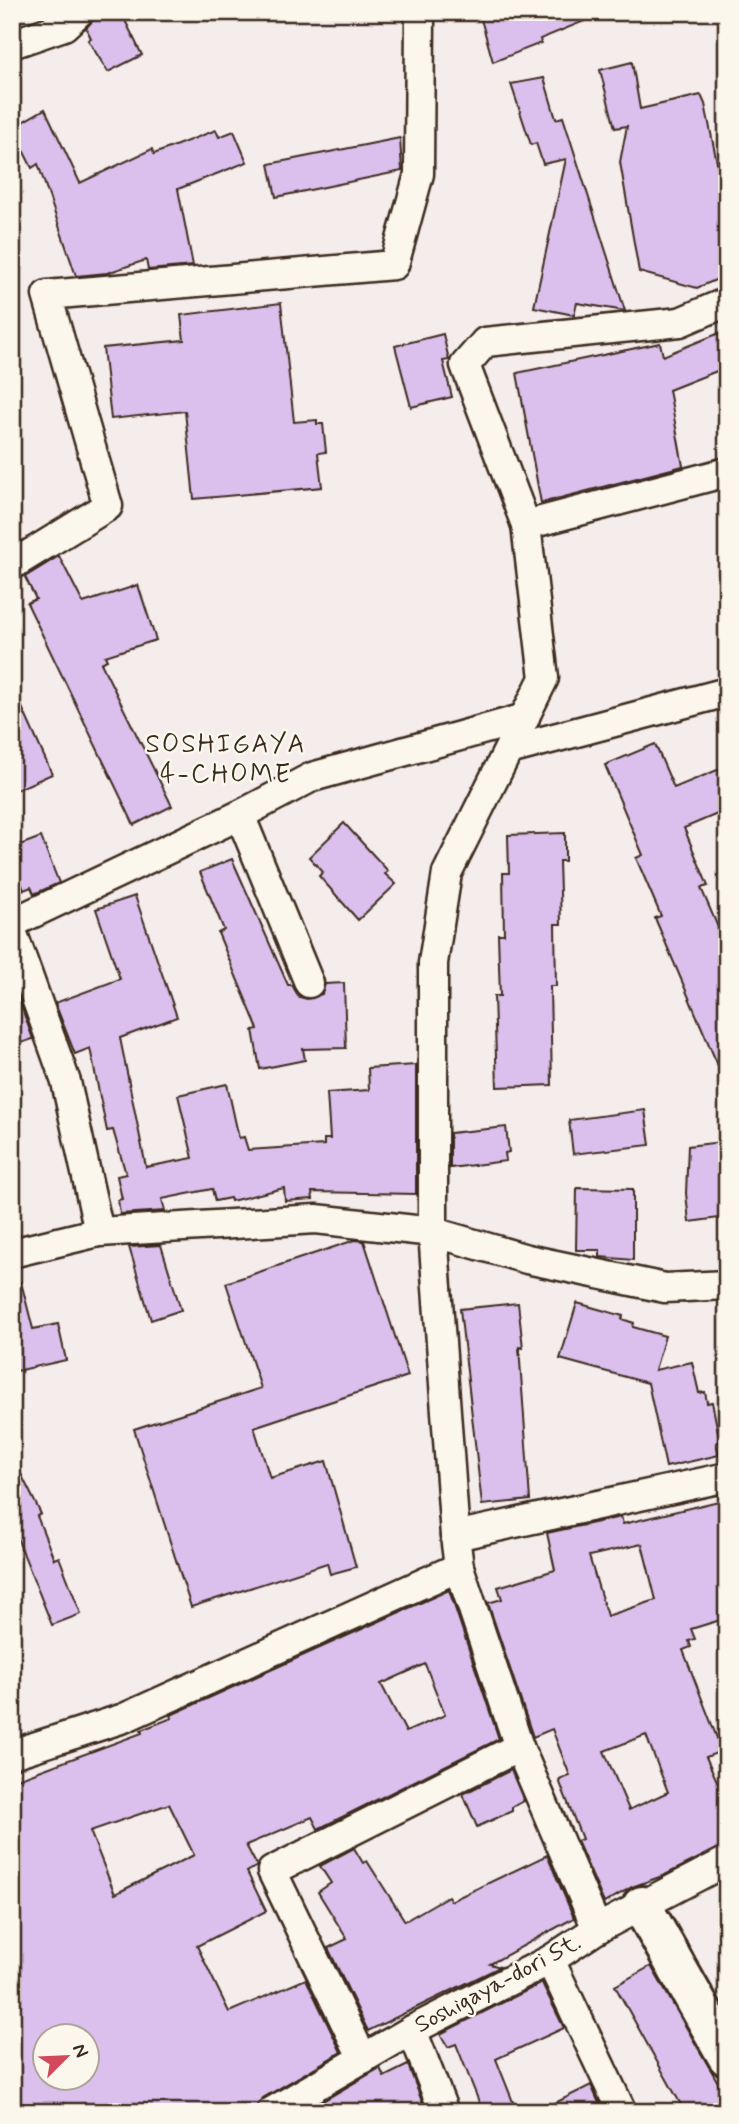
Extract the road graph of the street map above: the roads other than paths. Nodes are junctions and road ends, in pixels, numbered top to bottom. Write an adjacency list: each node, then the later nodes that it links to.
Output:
1 (79, 12): 3 (street)
2 (420, 12): 7 (street)
3 (12, 44)
4 (727, 302): 6 (street)
5 (727, 472): 6 (street)
6 (526, 525): 9 (street)
7 (12, 565)
8 (727, 692): 10 (street)
9 (526, 718): 10 (street); 11 (street)
10 (509, 750): 16 (street)
11 (240, 815): 12 (street); 14 (street)
12 (12, 923)
13 (12, 931): 15 (street)
14 (309, 983)
15 (99, 1232): 16 (street); 17 (street)
16 (433, 1232): 18 (street); 20 (street)
17 (12, 1254)
18 (727, 1285)
19 (727, 1477): 20 (street)
20 (455, 1536): 21 (street)
21 (459, 1567): 22 (street); 23 (street)
22 (519, 1746): 26 (street); 30 (street)
23 (12, 1754)
24 (727, 1861): 25 (street, Soshigaya-dori St.)
25 (642, 1906): 26 (street, Soshigaya-dori St.); 29 (street)
26 (597, 1929): 27 (street, Soshigaya-dori St.)
27 (550, 1960): 28 (street, Soshigaya-dori St.); 33 (street)
28 (412, 2030): 30 (street, Soshigaya-dori St.); 32 (street)
29 (727, 2056)
30 (363, 2059): 31 (street, Soshigaya-dori St.)
31 (273, 2111)
32 (444, 2112)
33 (622, 2112)

